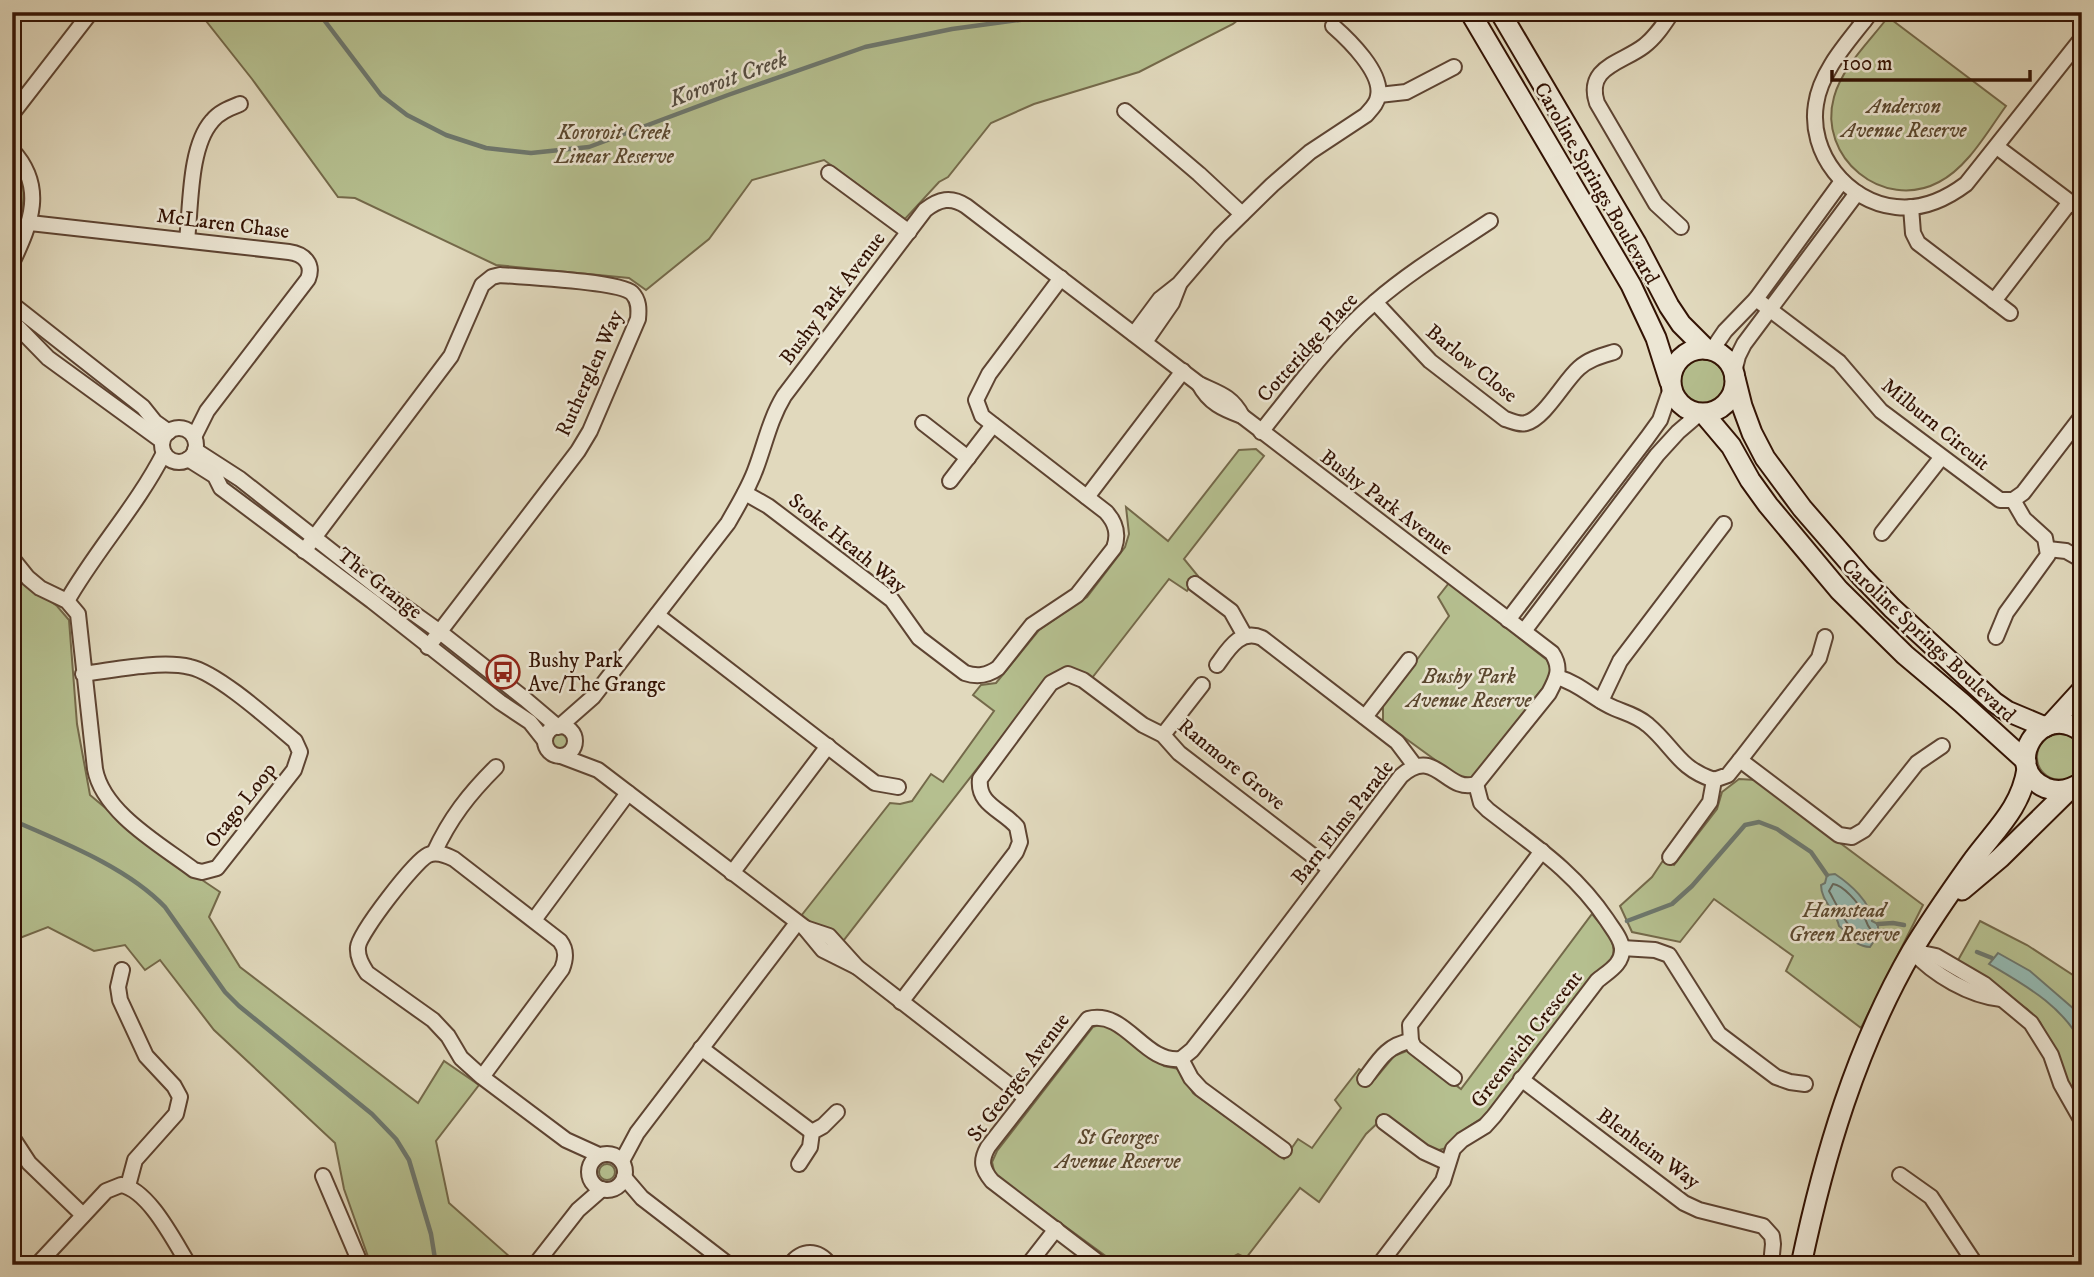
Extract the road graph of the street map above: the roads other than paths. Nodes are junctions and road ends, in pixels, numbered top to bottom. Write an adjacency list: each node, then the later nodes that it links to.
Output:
1 (92, 12): 12 (street)
2 (1471, 12): 39 (main road, Caroline Springs Boulevard)
3 (1500, 12): 35 (main road, Caroline Springs Boulevard)
4 (1672, 12): 22 (street)
5 (1863, 15): 16 (street)
6 (1333, 26): 9 (street)
7 (2082, 38): 13 (street)
8 (1454, 67): 9 (street)
9 (1379, 95): 19 (street)
10 (240, 104): 24 (street)
11 (1125, 111): 19 (street)
12 (12, 114)
13 (1997, 147): 17 (street); 18 (street)
14 (12, 150): 21 (street)
15 (829, 173): 23 (street)
16 (1850, 187): 18 (street); 27 (street); 31 (street)
17 (2076, 206): 28 (street)
18 (1910, 207): 28 (street)
19 (1242, 214): 34 (street)
20 (1490, 221): 29 (street, Cotteridge Place)
21 (30, 223): 24 (street, McLaren Chase); 25 (street)
22 (1681, 227)
23 (909, 232): 26 (street, Bushy Park Avenue); 49 (street, Bushy Park Avenue)
24 (187, 240): 45 (street, McLaren Chase)
25 (12, 263)
26 (1062, 278): 34 (street, Bushy Park Avenue); 43 (street, Stoke Heath Way)
27 (1756, 299): 31 (street, Milburn Circuit); 35 (street)
28 (1994, 301): 32 (street)
29 (1375, 302): 36 (street, Barlow Close); 44 (street, Cotteridge Place)
30 (12, 304): 45 (street, The Grange)
31 (1770, 309): 38 (street); 47 (street, Milburn Circuit)
32 (2010, 313)
33 (12, 321): 45 (street, The Grange)
34 (1139, 338): 37 (street, Bushy Park Avenue)
35 (1709, 350): 38 (main road); 39 (main road)
36 (1614, 352)
37 (1183, 371): 44 (street, Bushy Park Avenue); 50 (street)
38 (1734, 375): 40 (main road); 81 (main road, Caroline Springs Boulevard)
39 (1670, 385): 40 (main road); 62 (street)
40 (1701, 414): 63 (street); 90 (main road, Caroline Springs Boulevard)
41 (2082, 416): 51 (street)
42 (923, 423): 46 (street)
43 (993, 425): 46 (street); 50 (street, Stoke Heath Way)
44 (1261, 432): 62 (street, Bushy Park Avenue)
45 (179, 445): 54 (street, The Grange); 56 (street, The Grange); 60 (street, McLaren Chase)
46 (968, 458): 48 (street)
47 (1941, 458): 51 (street, Milburn Circuit); 53 (street)
48 (950, 481)
49 (746, 493): 50 (street, Stoke Heath Way); 61 (street, Bushy Park Avenue)
50 (1087, 498)
51 (2013, 500): 55 (street)
52 (1724, 524): 76 (street)
53 (1882, 533)
54 (314, 536): 56 (street, Rutherglen Way); 64 (street, The Grange); 64 (street, Rutherglen Way)
55 (2049, 549): 58 (street); 67 (street)
56 (304, 551): 68 (street, The Grange)
57 (12, 558): 60 (street)
58 (2082, 560)
59 (1195, 584): 65 (street)
60 (67, 601): 71 (street, Otago Loop)
61 (657, 615): 75 (street, Bushy Park Avenue); 87 (street)
62 (1508, 620): 63 (street)
63 (1524, 631): 72 (street)
64 (440, 632): 68 (street, Rutherglen Way); 77 (street, The Grange)
65 (1245, 636): 70 (street); 79 (street)
66 (1825, 637): 89 (street)
67 (1996, 637)
68 (428, 647): 78 (street, The Grange)
69 (1409, 660): 79 (street)
70 (1217, 665)
71 (83, 674): 71 (street, Otago Loop)
72 (1557, 677): 76 (street); 95 (street)
73 (1202, 685): 83 (street)
74 (2082, 690): 81 (main road)
75 (593, 697): 80 (street, Bushy Park Avenue); 84 (street, Bushy Park Avenue)
76 (1601, 701): 94 (street)
77 (530, 704): 78 (street); 80 (street, The Grange)
78 (521, 716): 85 (street, The Grange)
79 (1365, 717): 91 (street)
80 (559, 726): 84 (street); 85 (street)
81 (2048, 726): 82 (main road, Caroline Springs Boulevard); 90 (main road)
82 (2082, 732)
83 (1163, 735): 102 (street, Ranmore Grove); 110 (street, Ranmore Grove)
84 (574, 738): 88 (street); 93 (street)
85 (545, 741): 88 (street)
86 (1942, 746): 89 (street)
87 (828, 747): 96 (street); 103 (street)
88 (561, 756): 93 (street)
89 (1740, 760): 94 (street)
90 (2026, 765): 97 (main road, Caroline Springs Boulevard); 104 (main road)
91 (1415, 766): 95 (street, Barn Elms Parade); 102 (street, Barn Elms Parade)
92 (496, 767): 100 (street)
93 (598, 770): 98 (street)
94 (1714, 780): 101 (street)
95 (1476, 784): 99 (street)
96 (898, 787)
97 (2077, 788): 104 (main road)
98 (628, 793): 103 (street); 105 (street)
99 (1542, 851): 107 (street); 111 (street)
100 (434, 853): 105 (street); 114 (street)
101 (1670, 857)
102 (1330, 869): 113 (street, Barn Elms Parade)
103 (732, 873): 106 (street)
104 (1938, 912): 108 (main road)
105 (534, 920): 114 (street)
106 (801, 925): 110 (street); 112 (street)
107 (1622, 948): 117 (street, Greenwich Crescent); 118 (street)
108 (1913, 951): 121 (street); 149 (main road)
109 (122, 970): 133 (street)
110 (901, 1002): 119 (street)
111 (1411, 1041): 115 (street); 116 (street)
112 (701, 1048): 123 (street); 127 (street)
113 (1181, 1059): 119 (street, St Georges Avenue); 126 (street)
114 (482, 1077): 125 (street)
115 (1454, 1078)
116 (1366, 1079)
117 (1521, 1079): 128 (street, Greenwich Crescent); 148 (street, Blenheim Way)
118 (1805, 1084)
119 (1026, 1098): 135 (street, St Georges Avenue)
120 (837, 1112): 123 (street)
121 (2082, 1121)
122 (1384, 1122): 128 (street)
123 (812, 1132): 129 (street)
124 (12, 1137): 134 (street)
125 (566, 1140): 127 (street); 132 (street)
126 (1284, 1150)
127 (611, 1157): 132 (street); 132 (street)
128 (1448, 1163): 147 (street, Greenwich Crescent)
129 (799, 1164)
130 (1900, 1175): 150 (street)
131 (323, 1177): 138 (street)
132 (604, 1181): 139 (street); 140 (street)
133 (128, 1186): 134 (street); 137 (street)
134 (83, 1215): 136 (street)
135 (1056, 1228): 143 (street); 144 (street, St Georges Avenue)
136 (37, 1265)
137 (189, 1265)
138 (361, 1265)
139 (536, 1265)
140 (729, 1265)
141 (790, 1265): 142 (street)
142 (830, 1265)
143 (1028, 1265)
144 (1102, 1265)
145 (1230, 1265): 146 (street)
146 (1244, 1265)
147 (1379, 1265)
148 (1770, 1265)
149 (1801, 1265)
150 (1976, 1265)

